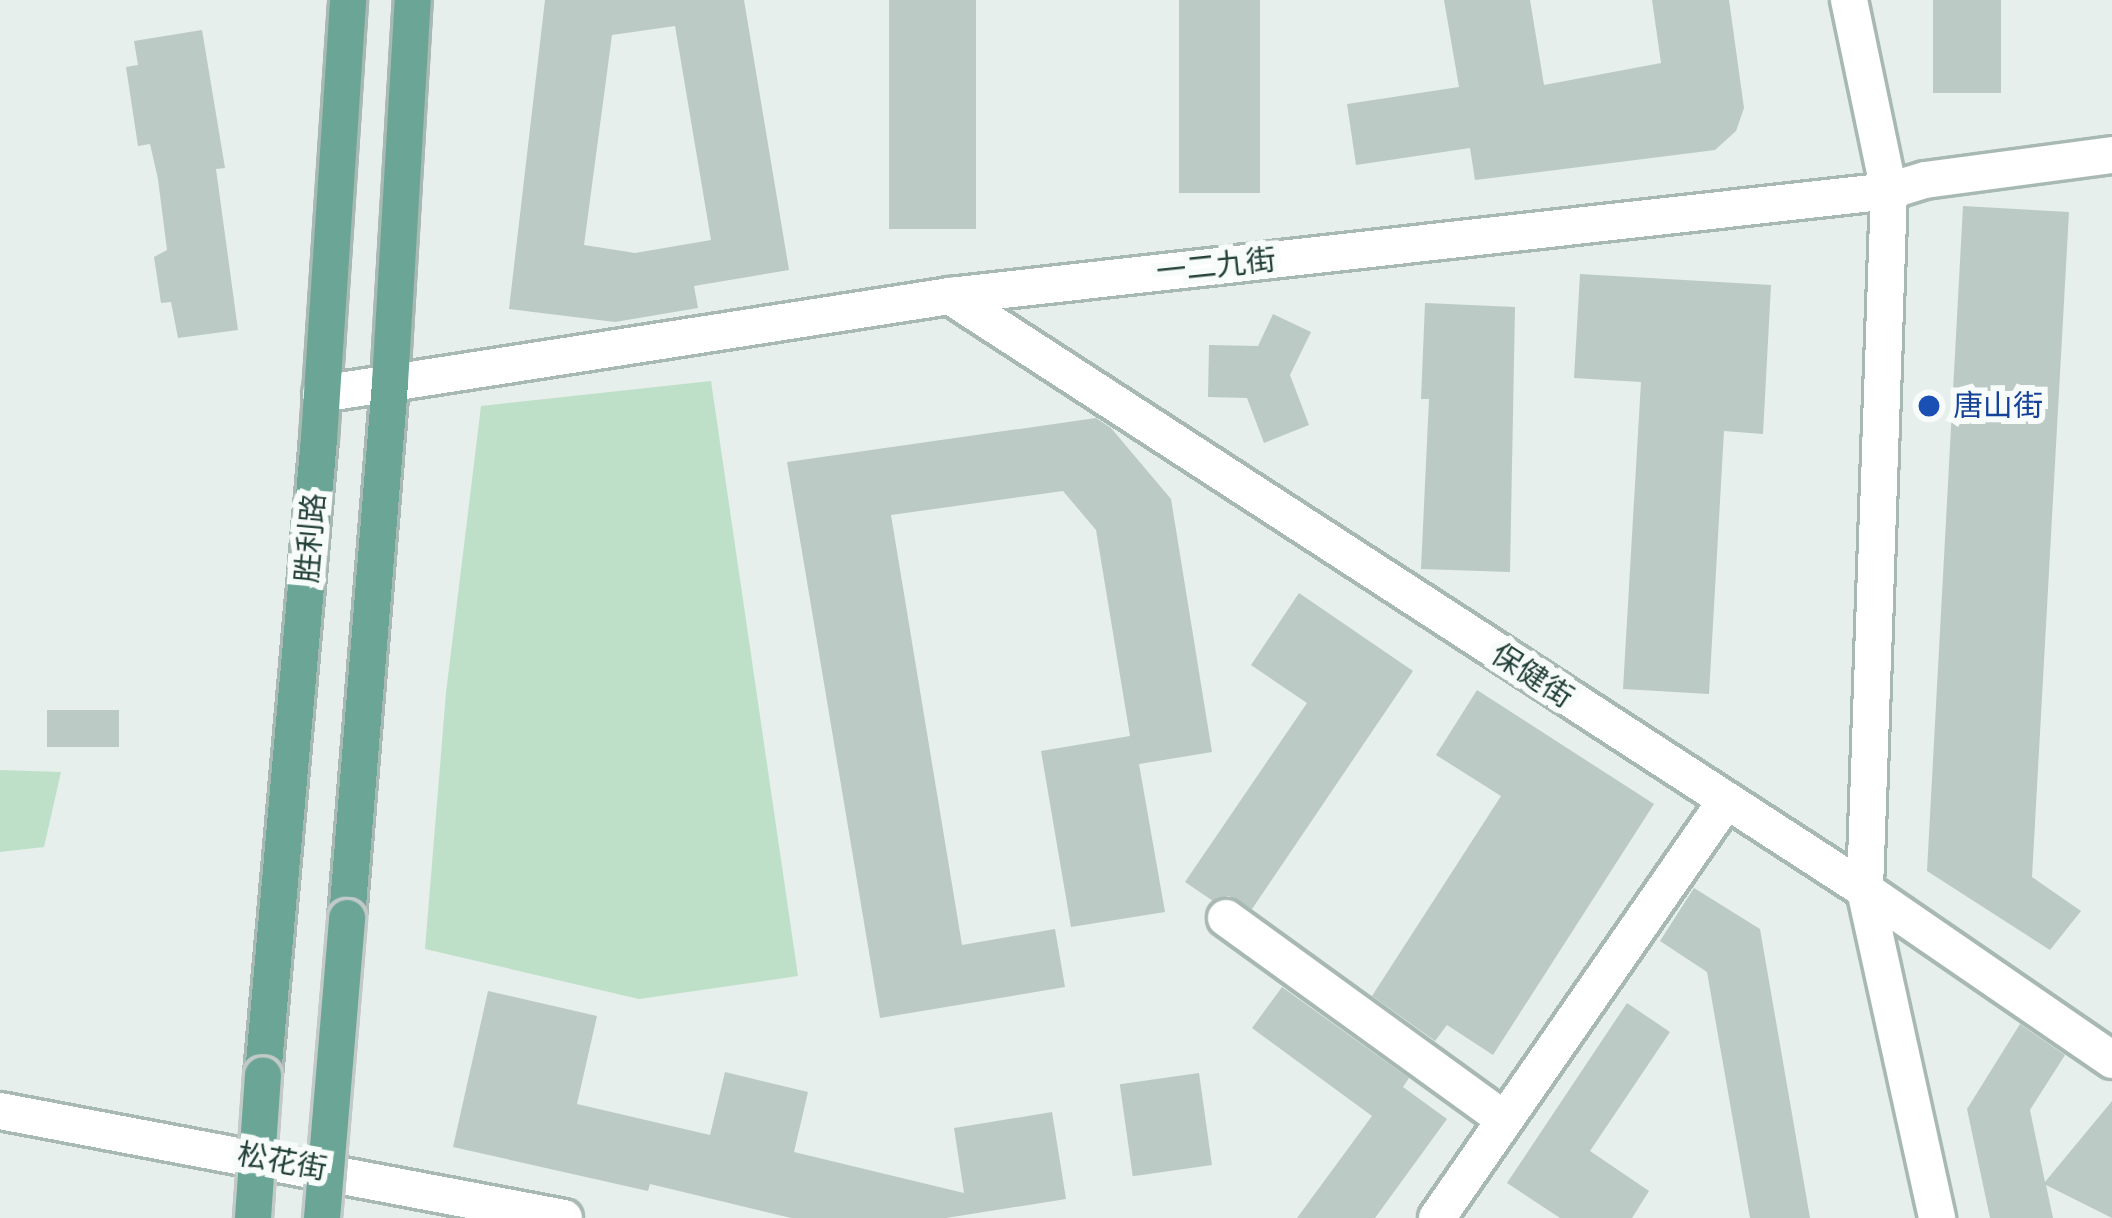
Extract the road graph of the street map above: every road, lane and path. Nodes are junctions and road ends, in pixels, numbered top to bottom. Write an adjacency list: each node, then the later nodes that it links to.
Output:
1 (347, 0): 8 (main road, 胜利路)
2 (413, 0): 7 (main road)
3 (1849, 0): 5 (street)
4 (2112, 155): 5 (street, 一二九街)
5 (1889, 191): 6 (street, 一二九街); 10 (street)
6 (950, 296): 7 (street, 一二九街); 9 (street, 保健街)
7 (390, 383): 8 (street, 一二九街); 16 (main road, bridge)
8 (321, 394): 15 (main road, 胜利路, bridge)
9 (1725, 802): 10 (street, 保健街); 14 (street)
10 (1865, 890): 12 (street, 保健街); 19 (street)
11 (1226, 918): 14 (street)
12 (2112, 1060)
13 (0, 1111): 17 (street, 松花街)
14 (1504, 1120): 18 (street)
15 (253, 1218)
16 (322, 1218)
17 (564, 1218)
18 (1436, 1218)
19 (1937, 1218)

